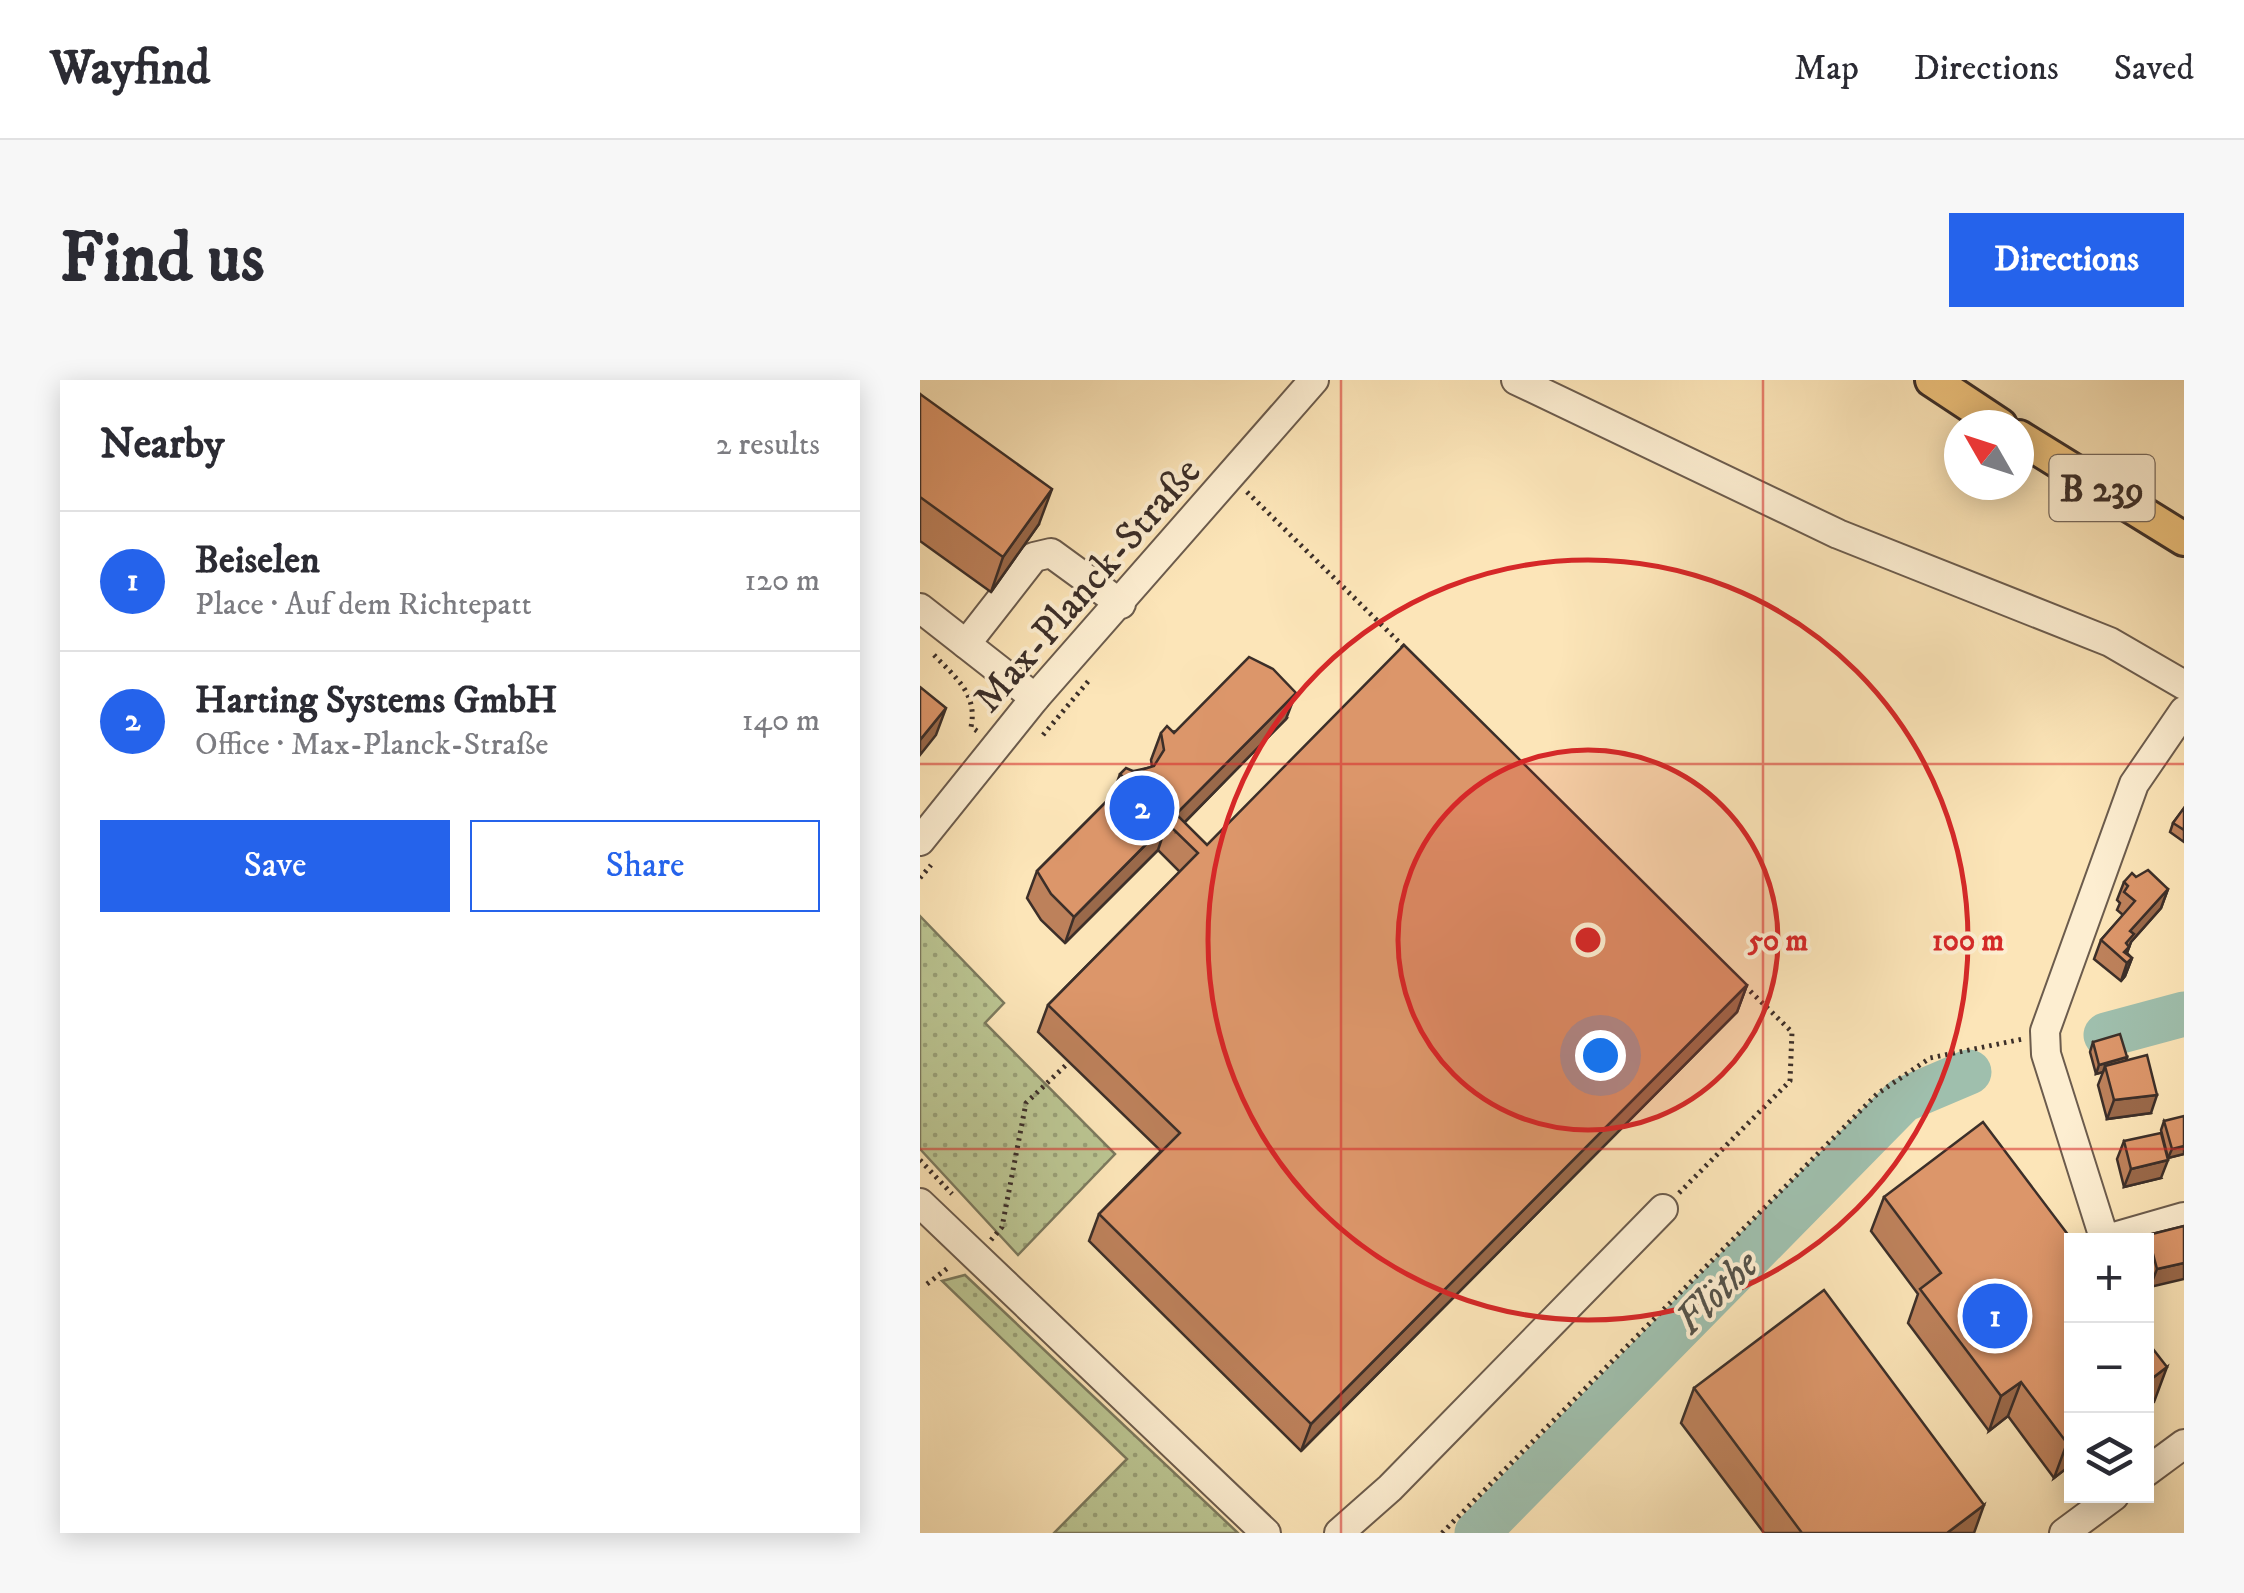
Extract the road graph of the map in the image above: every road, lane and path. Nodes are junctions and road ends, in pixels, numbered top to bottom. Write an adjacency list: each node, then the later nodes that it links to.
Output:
1 (1314, 380): 6 (street, Max-Planck-Straße)
2 (1516, 380): 13 (street)
3 (1932, 380): 4 (main road, B 239)
4 (1977, 410)
5 (2034, 445): 7 (main road, B 239)
6 (1236, 472): 8 (street, Max-Planck-Straße); 12 (path)
7 (2184, 539)
8 (1122, 604): 10 (street); 14 (street, Max-Planck-Straße)
9 (920, 608): 10 (street)
10 (966, 644): 14 (street)
11 (929, 650): 16 (path)
12 (1420, 663)
13 (2184, 685)
14 (1034, 698): 16 (street, Max-Planck-Straße)
15 (2184, 711): 19 (street)
16 (1000, 745): 17 (street, Max-Planck-Straße)
17 (920, 841)
18 (1736, 977): 22 (path)
19 (2045, 1031): 24 (street); 33 (path)
20 (1066, 1065): 26 (path)
21 (920, 1203): 26 (street)
22 (1663, 1209): 32 (street)
23 (2184, 1216): 25 (street)
24 (2103, 1233)
25 (2128, 1233)
26 (975, 1257): 27 (path); 31 (street)
27 (928, 1284)
28 (2184, 1444): 29 (street)
29 (2154, 1466)
30 (2105, 1503): 34 (street)
31 (1266, 1533)
32 (1339, 1533)
33 (1442, 1533)
34 (2064, 1533)

